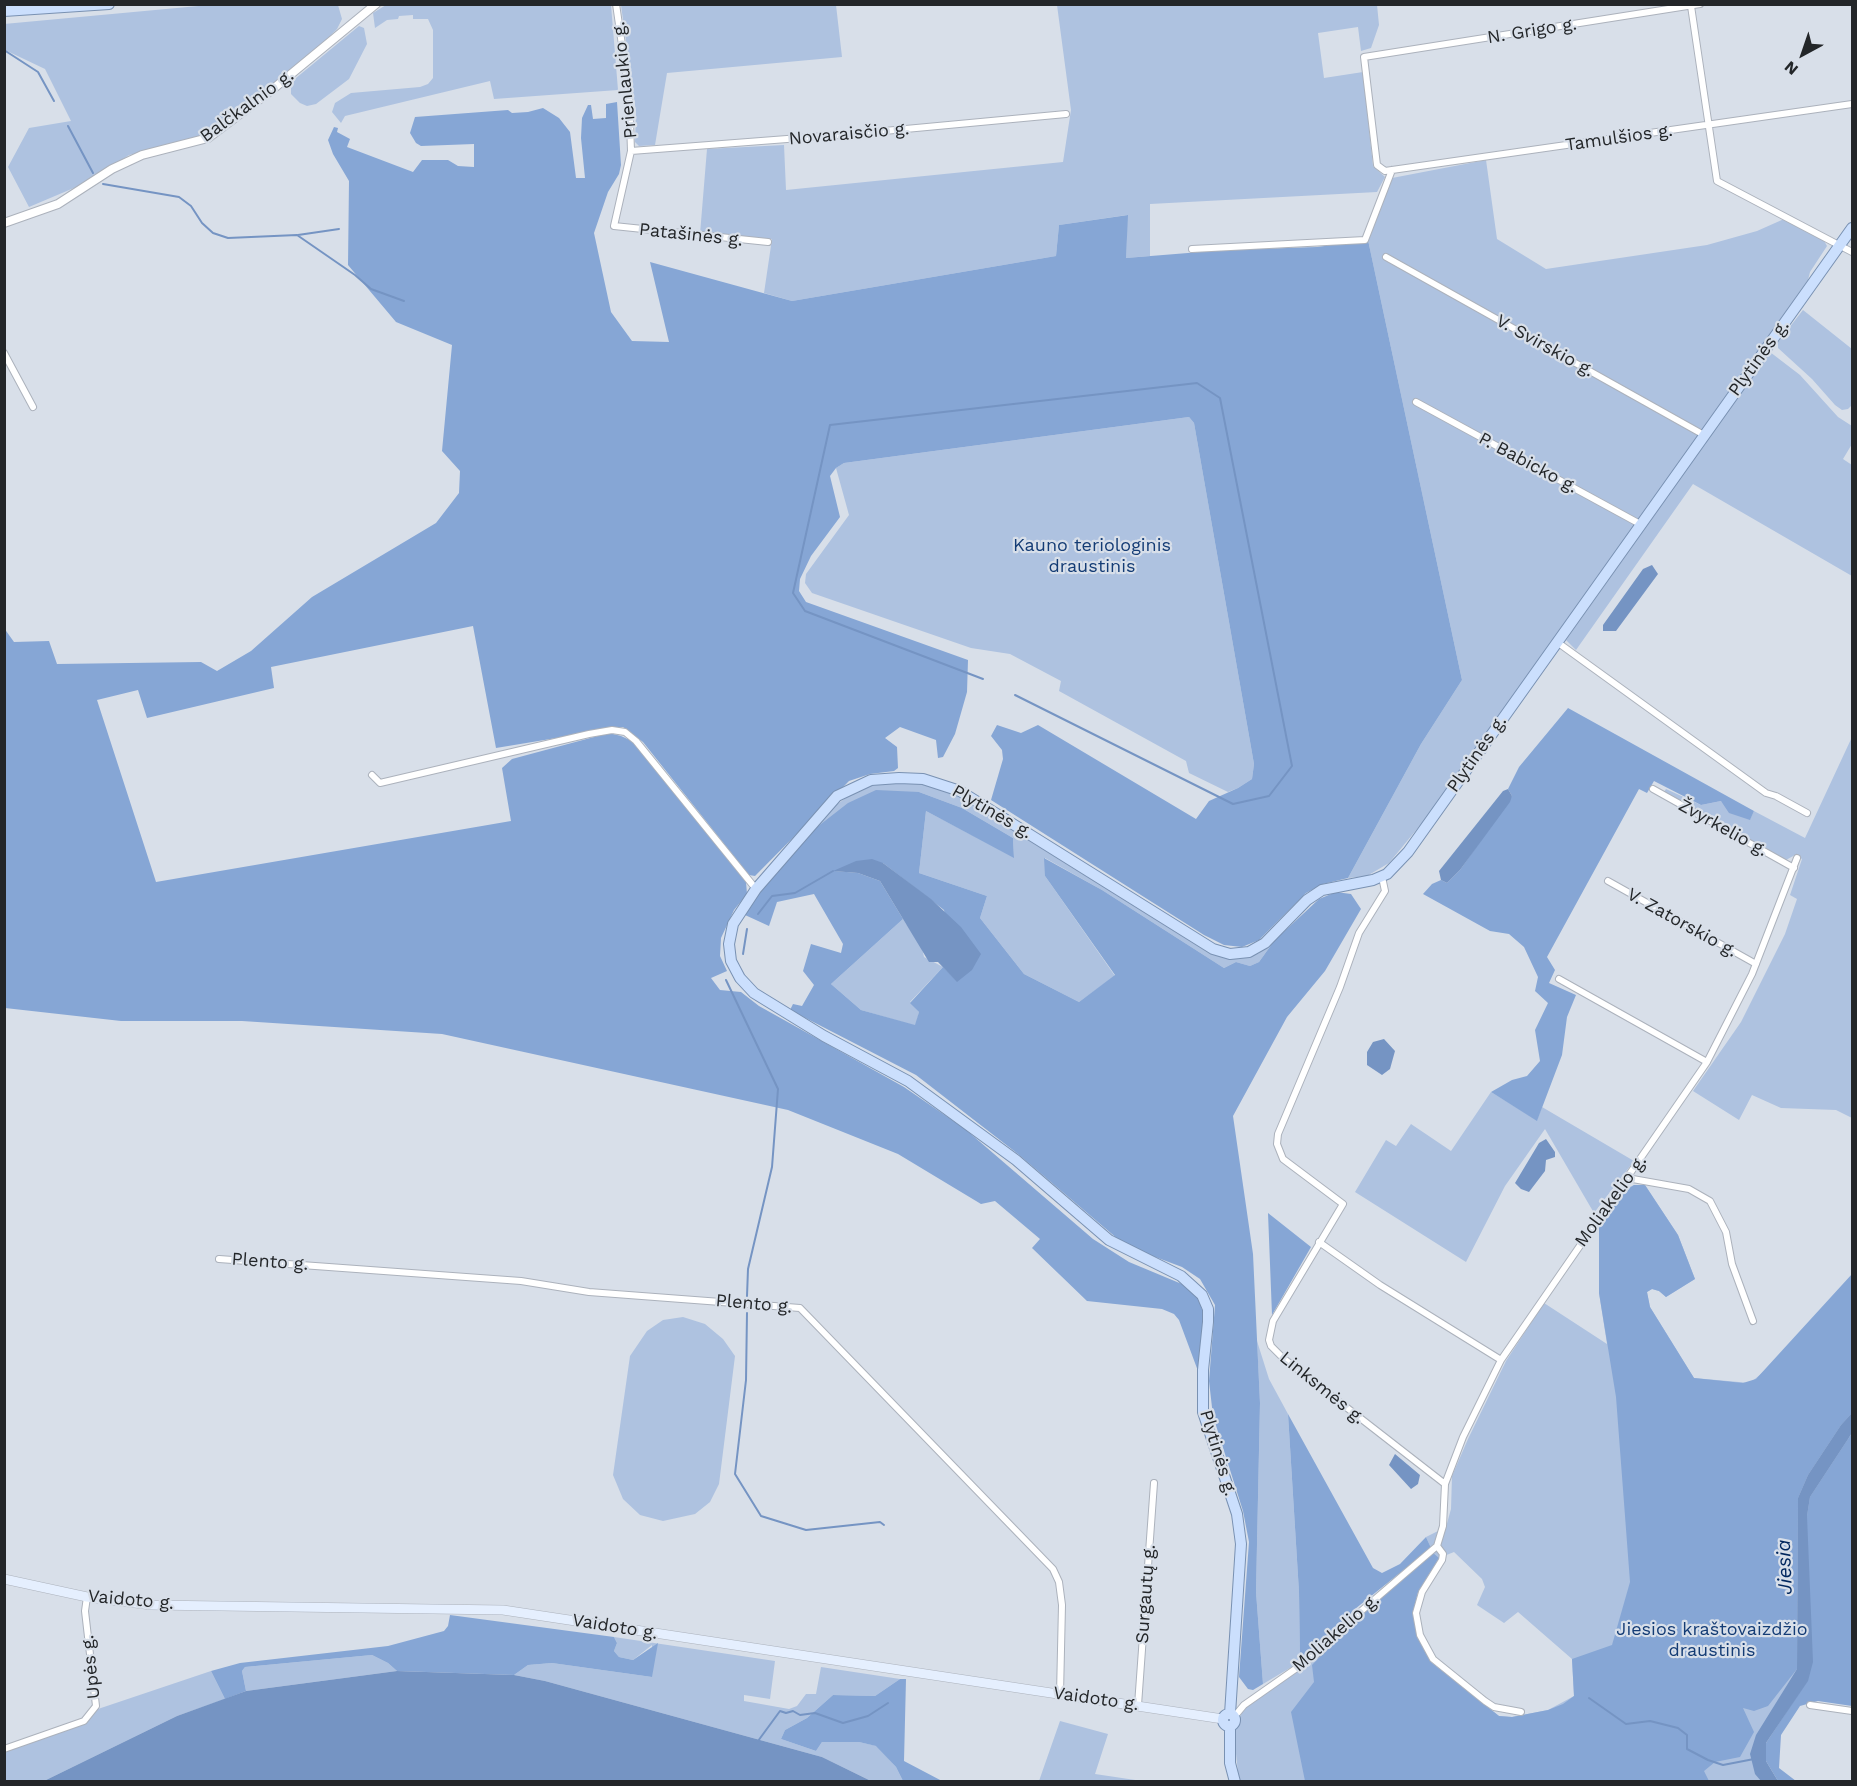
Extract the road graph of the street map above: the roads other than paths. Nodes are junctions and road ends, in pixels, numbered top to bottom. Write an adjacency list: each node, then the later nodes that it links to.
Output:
1 (110, 4): 6 (main road)
2 (376, 4): 12 (street, Balčkalnio g.)
3 (616, 4): 10 (street, Prienlaukio g.)
4 (1700, 4): 5 (street, N. Grigo g.)
5 (1691, 6): 9 (street); 11 (street, N. Grigo g.)
6 (4, 11)
7 (1852, 104): 9 (street, Tamulšios g.)
8 (1066, 114): 10 (street, Novaraisčio g.)
9 (1708, 125): 11 (street, Tamulšios g.); 16 (street)
10 (631, 150): 13 (street, Prienlaukio g.)
11 (1389, 171): 17 (street)
12 (4, 223)
13 (614, 226): 15 (street, Patašinės g.)
14 (1852, 228): 16 (main road, Plytinės g.)
15 (768, 242)
16 (1840, 245): 18 (street); 23 (main road, Plytinės g.)
17 (1192, 249)
18 (1852, 252)
19 (1386, 256): 23 (street, V. Svirskio g.)
20 (4, 353): 22 (street)
21 (1416, 402): 24 (street, P. Babicko g.)
22 (33, 407)
23 (1704, 435): 24 (main road, Plytinės g.)
24 (1640, 524): 25 (main road, Plytinės g.)
25 (1557, 642): 28 (street); 31 (main road, Plytinės g.)
26 (372, 775): 33 (street)
27 (1653, 789): 30 (street, Žvyrkelio g.)
28 (1807, 813)
29 (1797, 858): 30 (street, Moliakelio g.)
30 (1794, 867): 34 (street, Moliakelio g.)
31 (1382, 877): 33 (main road, Plytinės g.); 38 (street, Linksmės g.)
32 (1608, 881): 34 (street, V. Zatorskio g.)
33 (756, 889): 52 (main road, Plytinės g.)
34 (1756, 964): 36 (street, Moliakelio g.)
35 (1559, 979): 36 (street)
36 (1707, 1062): 37 (street, Moliakelio g.)
37 (1627, 1178): 40 (street); 41 (street, Moliakelio g.)
38 (1319, 1242): 41 (street); 43 (street, Linksmės g.)
39 (219, 1258): 47 (street, Plento g.)
40 (1753, 1321)
41 (1501, 1360): 43 (street, Moliakelio g.)
42 (1154, 1483): 49 (street, Surgautų g.)
43 (1445, 1484): 44 (street, Moliakelio g.)
44 (1437, 1546): 51 (street, Moliakelio g.); 52 (street, Moliakelio g.)
45 (4, 1579): 46 (main road, Vaidoto g.)
46 (87, 1597): 47 (main road, Vaidoto g.); 53 (street, Upės g.)
47 (1060, 1694): 49 (main road, Vaidoto g.)
48 (1810, 1704): 50 (street)
49 (1138, 1706): 52 (main road, Vaidoto g.)
50 (1852, 1711)
51 (1521, 1712)
52 (1229, 1719): 54 (main road, Plytinės g.)
53 (4, 1749)
54 (1235, 1782)

